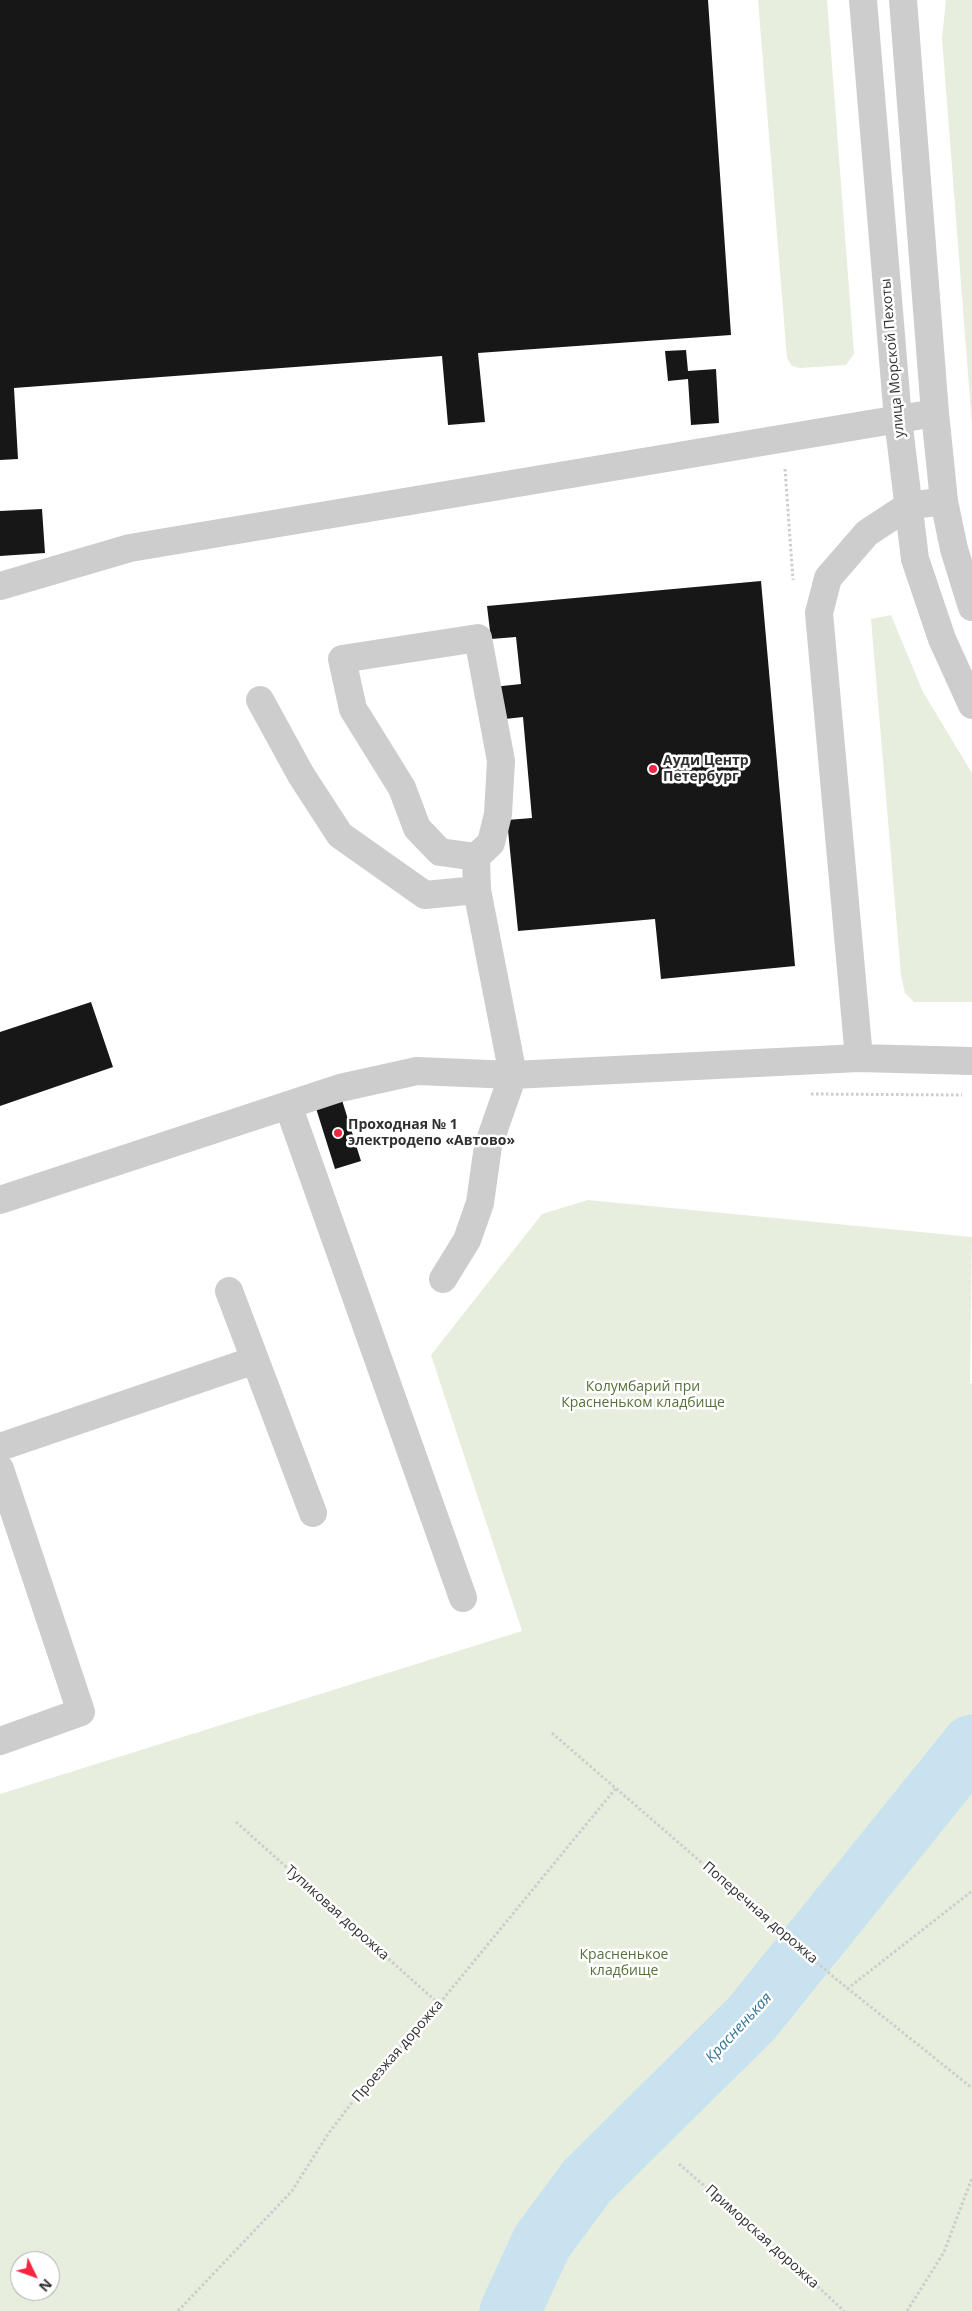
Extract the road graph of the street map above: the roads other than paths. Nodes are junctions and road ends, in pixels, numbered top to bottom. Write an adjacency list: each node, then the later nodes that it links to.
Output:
1 (863, 0): 4 (street, улица Морской Пехоты)
2 (903, 0): 3 (street)
3 (935, 413): 4 (street); 5 (street)
4 (898, 419): 6 (street, улица Морской Пехоты); 7 (street)
5 (944, 501): 6 (street); 8 (street)
6 (908, 506): 10 (street, улица Морской Пехоты); 13 (street)
7 (0, 586)
8 (972, 607)
9 (260, 700): 12 (street)
10 (972, 704)
11 (476, 857): 11 (street); 12 (street)
12 (477, 890): 15 (street)
13 (859, 1058): 14 (street); 15 (street)
14 (972, 1061)
15 (513, 1075): 16 (street); 18 (street)
16 (288, 1105): 17 (street); 24 (street)
17 (0, 1200)
18 (443, 1279)
19 (229, 1291): 20 (street)
20 (255, 1360): 21 (street); 23 (street)
21 (0, 1447)
22 (0, 1469): 25 (street)
23 (313, 1514)
24 (463, 1598)
25 (0, 1741)

